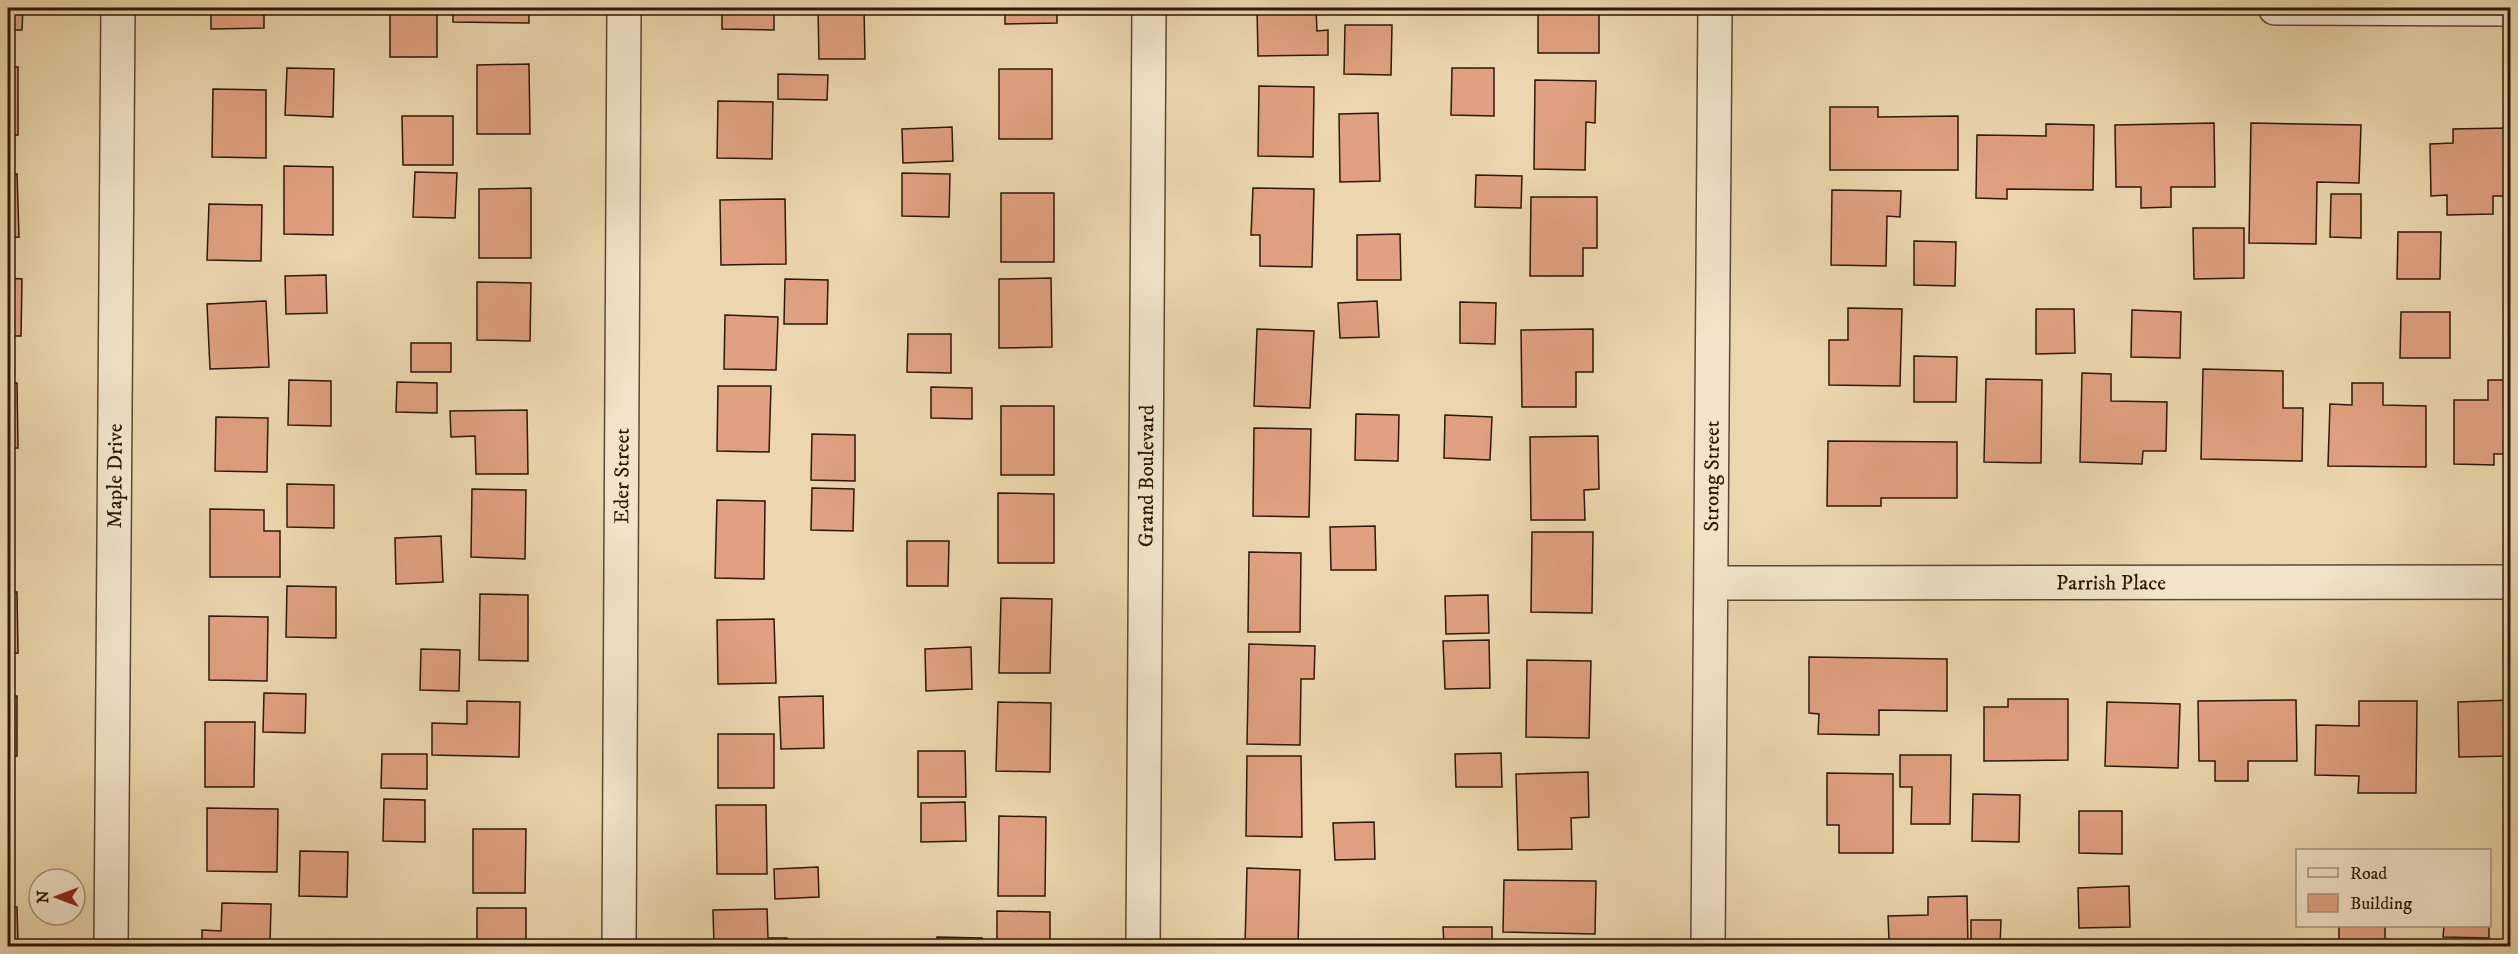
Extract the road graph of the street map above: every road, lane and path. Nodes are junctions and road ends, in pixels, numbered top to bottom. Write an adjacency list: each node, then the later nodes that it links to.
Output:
1 (118, 8): 9 (street, Maple Drive)
2 (624, 8): 10 (street, Eder Street)
3 (1149, 8): 11 (street, Grand Boulevard)
4 (1715, 8): 8 (street, Strong Street)
5 (2275, 8): 6 (street)
6 (2511, 9)
7 (2511, 582): 8 (street, Parrish Place)
8 (1712, 583): 12 (street, Strong Street)
9 (111, 946)
10 (619, 946)
11 (1143, 946)
12 (1707, 946)

